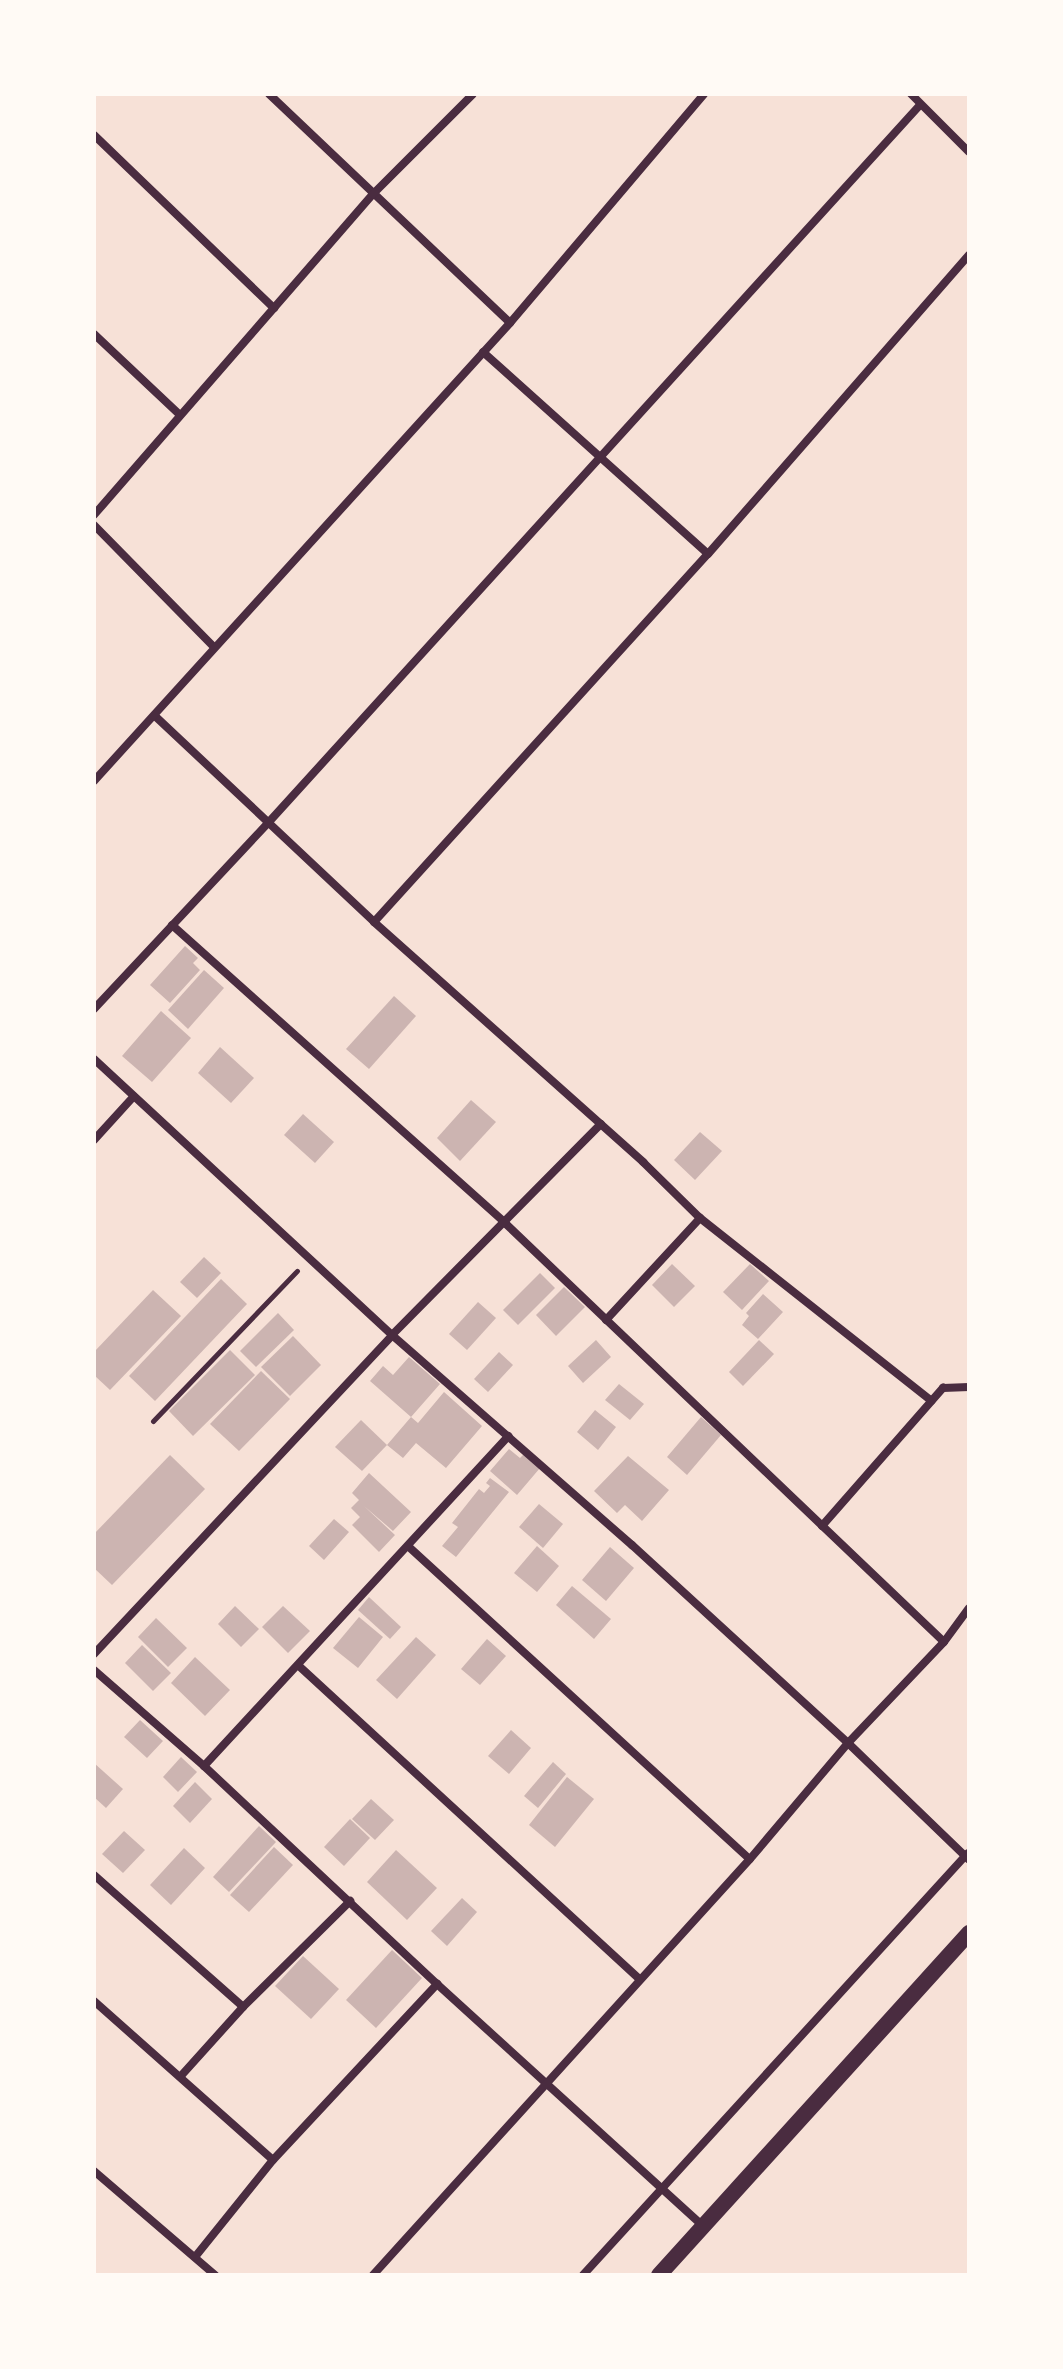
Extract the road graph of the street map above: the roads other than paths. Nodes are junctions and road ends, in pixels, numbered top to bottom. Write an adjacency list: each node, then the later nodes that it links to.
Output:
1 (269, 94): 8 (street)
2 (473, 94): 8 (street)
3 (704, 94): 11 (street)
4 (911, 94): 5 (street)
5 (920, 105): 7 (street); 15 (street)
6 (94, 135): 10 (street)
7 (969, 152)
8 (373, 194): 10 (street); 11 (street)
9 (969, 255): 18 (street)
10 (274, 308): 14 (street)
11 (510, 323): 13 (street)
12 (94, 334): 14 (street)
13 (483, 352): 15 (street); 19 (street)
14 (180, 415): 16 (street)
15 (598, 458): 18 (street); 22 (street)
16 (94, 515)
17 (94, 525): 19 (street)
18 (708, 554): 23 (street)
19 (213, 646): 20 (street)
20 (155, 716): 21 (street); 22 (street)
21 (94, 781)
22 (268, 823): 23 (street); 24 (street)
23 (374, 922): 28 (street)
24 (172, 925): 25 (street); 31 (street)
25 (94, 1009)
26 (94, 1059): 27 (street)
27 (134, 1096): 29 (street); 33 (street)
28 (601, 1124): 30 (street); 31 (street)
29 (94, 1140)
30 (700, 1218): 32 (street); 35 (street)
31 (506, 1224): 32 (street); 33 (street)
32 (606, 1320): 37 (street)
33 (392, 1335): 36 (street); 41 (street)
34 (969, 1387): 35 (street)
35 (932, 1401): 37 (street)
36 (508, 1436): 38 (street); 44 (street)
37 (822, 1526): 40 (street)
38 (409, 1547): 42 (street); 47 (street)
39 (969, 1608): 40 (street)
40 (944, 1642): 44 (street)
41 (94, 1654)
42 (299, 1666): 45 (street); 51 (street)
43 (94, 1670): 45 (street)
44 (848, 1743): 46 (street); 47 (street)
45 (204, 1766): 49 (street)
46 (968, 1856): 59 (street)
47 (750, 1859): 51 (street)
48 (96, 1882): 54 (street)
49 (350, 1901): 52 (street); 54 (street)
50 (969, 1933): 60 (main road)
51 (639, 1979): 56 (street)
52 (437, 1984): 56 (street); 57 (street)
53 (94, 2001): 55 (street)
54 (243, 2007): 55 (street)
55 (180, 2077): 57 (street)
56 (549, 2082): 59 (street); 63 (street)
57 (273, 2160): 61 (street)
58 (94, 2171): 61 (street)
59 (663, 2188): 60 (street); 64 (street)
60 (703, 2227): 65 (main road)
61 (195, 2257): 62 (street)
62 (215, 2275)
63 (373, 2275)
64 (583, 2275)
65 (659, 2275)

